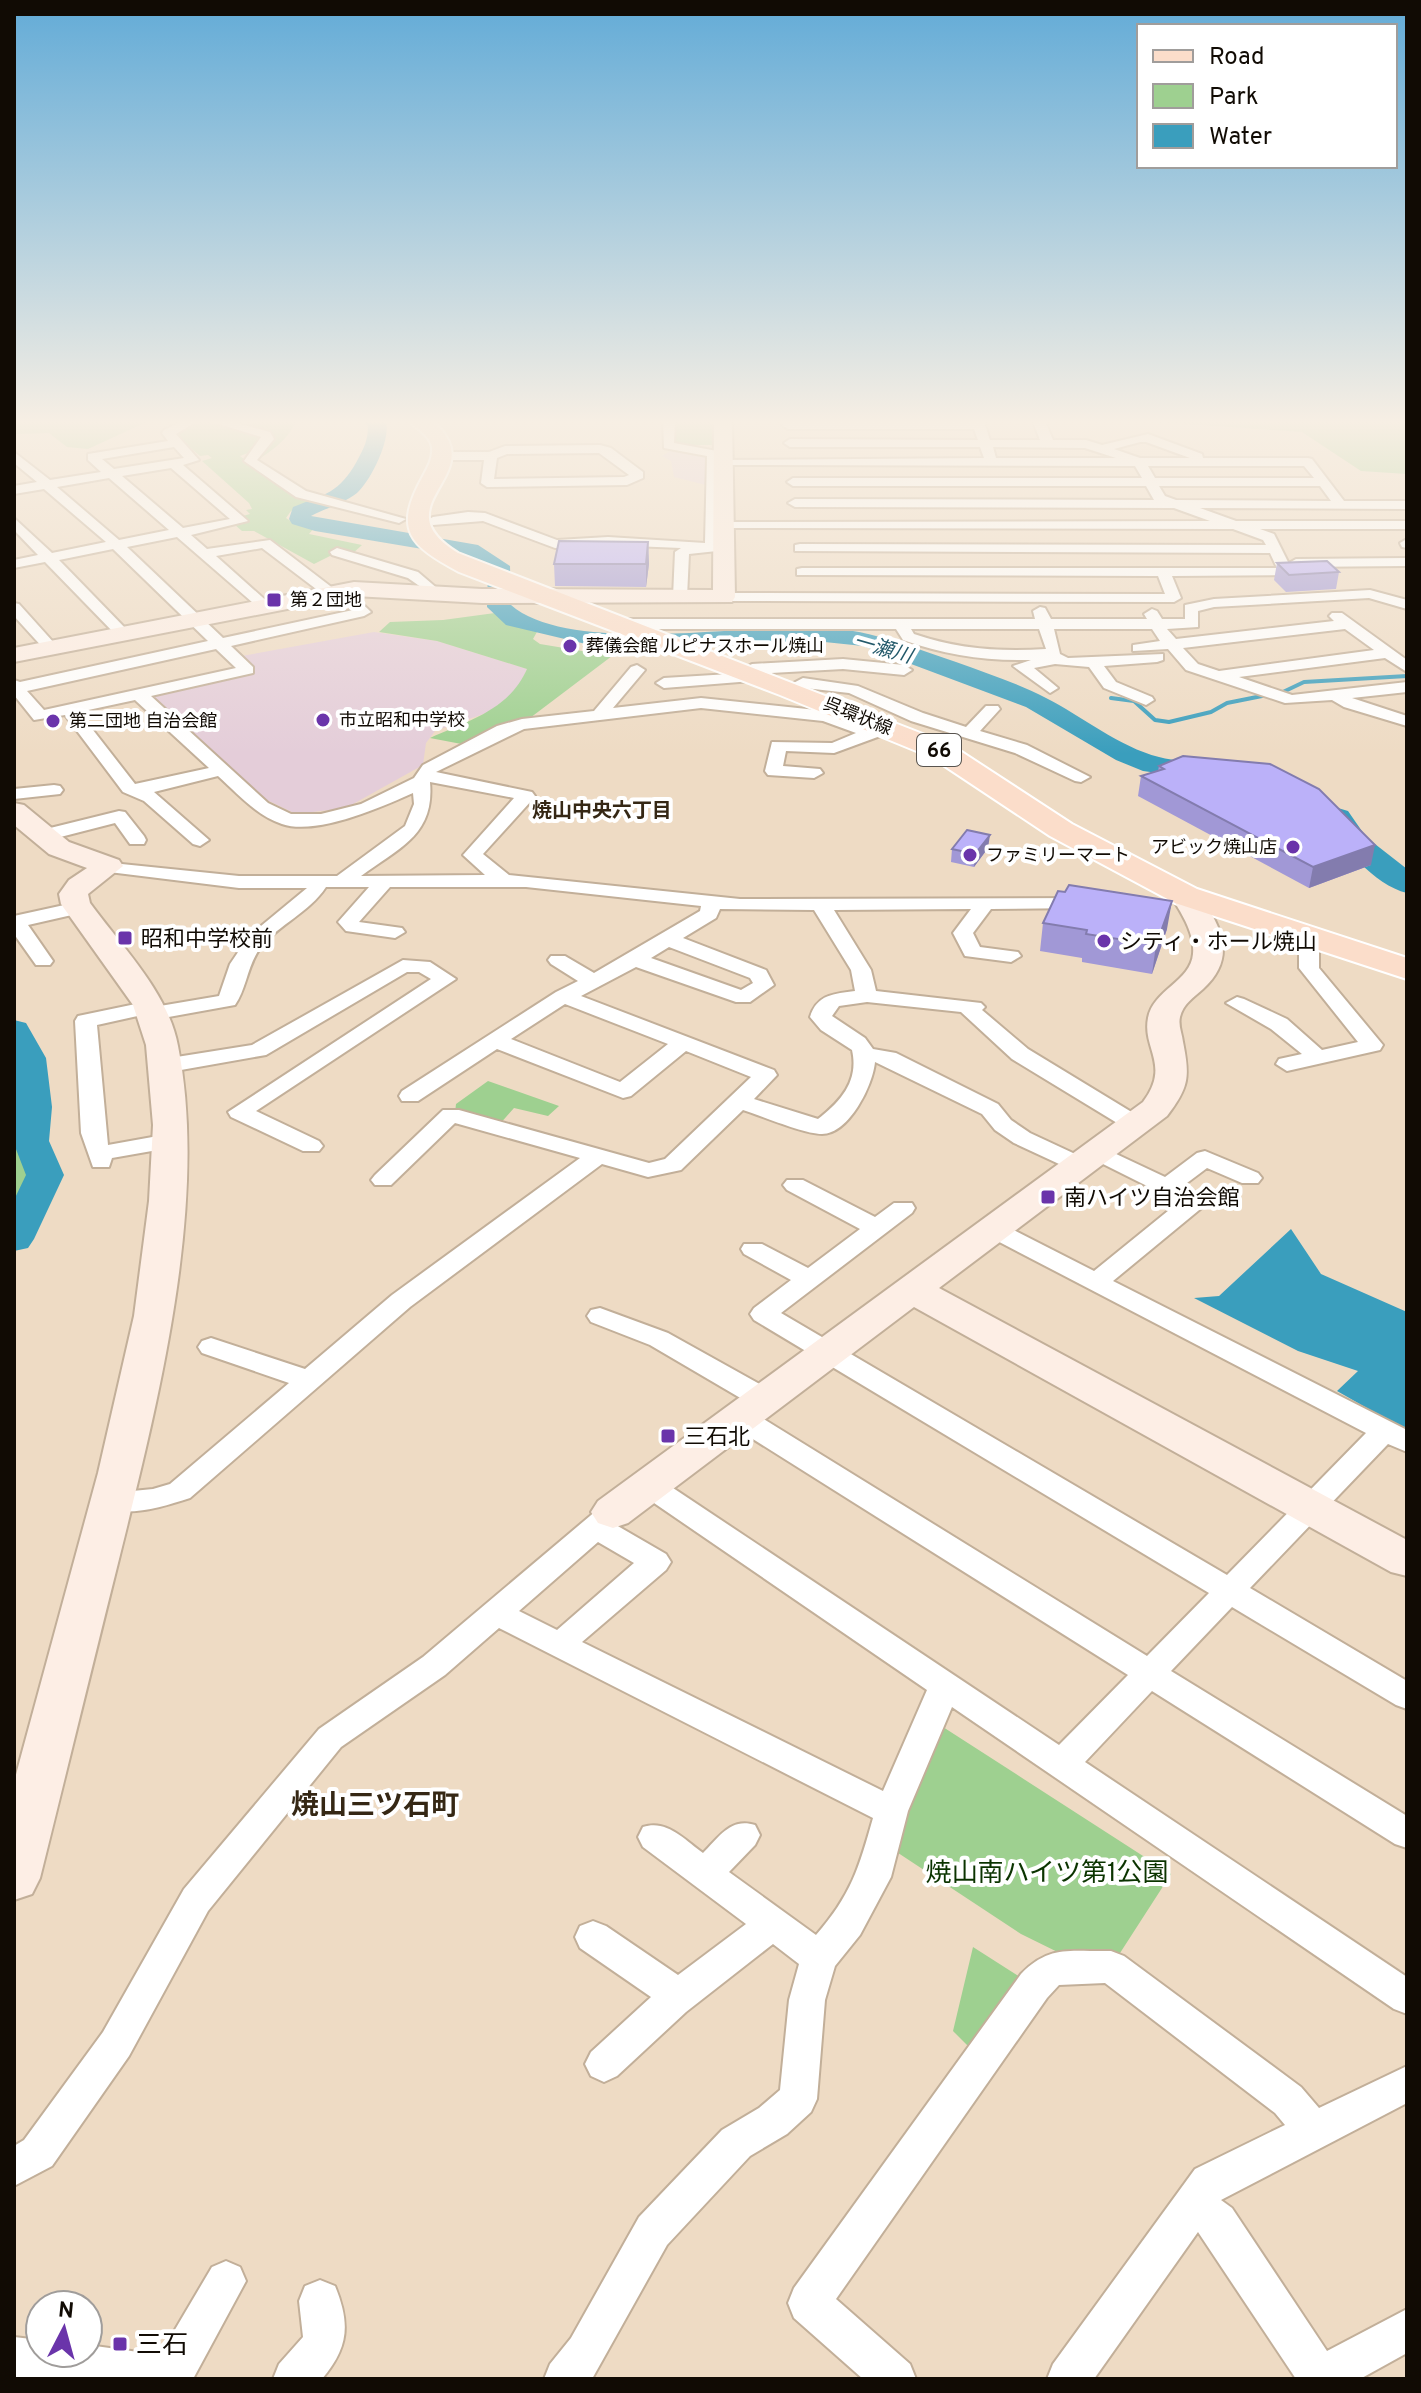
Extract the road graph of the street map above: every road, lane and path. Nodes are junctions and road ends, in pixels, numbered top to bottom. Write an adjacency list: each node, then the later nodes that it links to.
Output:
1 (22, 531): 22 (street)
2 (101, 531): 15 (street)
3 (179, 531): 13 (street)
4 (202, 531): 13 (street)
5 (429, 531): 29 (main road, 呉環状線 / 66)
6 (520, 531): 16 (street)
7 (712, 531): 16 (street)
8 (724, 531): 35 (street)
9 (798, 531): 17 (street)
10 (1014, 531): 18 (street)
11 (1252, 531): 19 (street)
12 (1329, 531): 14 (street)
13 (184, 535): 15 (street); 21 (street)
14 (1335, 540)
15 (118, 546): 22 (street); 44 (street)
16 (702, 547): 34 (street)
17 (800, 548): 18 (street); 26 (street)
18 (1020, 548): 19 (street); 28 (street)
19 (1275, 549): 24 (street)
20 (337, 552): 32 (street)
21 (203, 554): 31 (street); 41 (street)
22 (49, 558): 25 (street); 51 (street)
23 (1407, 562): 24 (street)
24 (1282, 563): 27 (street)
25 (14, 564)
26 (802, 572): 28 (street); 36 (street)
27 (1163, 572): 28 (street); 30 (street)
28 (1028, 573): 37 (street)
29 (480, 584): 32 (street); 33 (main road, 呉環状線 / 66)
30 (1185, 589): 38 (street); 40 (street)
31 (334, 591): 32 (street); 41 (street); 52 (street)
32 (438, 595)
33 (544, 597): 34 (street); 50 (main road, 呉環状線 / 66)
34 (680, 597): 35 (street)
35 (724, 597): 36 (street)
36 (804, 597): 37 (street); 45 (street)
37 (1036, 597): 38 (street); 49 (street)
38 (1144, 598): 46 (street)
39 (1308, 598): 40 (street); 42 (street); 47 (street)
40 (1279, 600): 46 (street)
41 (264, 605): 44 (street)
42 (1407, 605)
43 (14, 607): 53 (street)
44 (193, 619): 51 (street); 52 (street)
45 (807, 623): 48 (street); 50 (street)
46 (1156, 624): 49 (street); 55 (street)
47 (1350, 624): 55 (street); 56 (street)
48 (902, 625): 49 (street); 57 (street)
49 (1045, 625): 57 (street)
50 (631, 628): 63 (main road, 呉環状線 / 66)
51 (122, 633): 53 (street)
52 (221, 643): 66 (street); 71 (street)
53 (50, 647): 58 (street)
54 (1138, 648): 55 (street)
55 (1179, 650): 59 (street); 64 (street)
56 (1389, 653): 60 (street); 64 (street)
57 (1049, 654): 59 (street); 68 (street)
58 (14, 655)
59 (1094, 662): 72 (street)
60 (1407, 667)
61 (637, 670): 76 (street)
62 (904, 670): 63 (street)
63 (751, 675): 65 (street); 69 (main road, 呉環状線 / 66); 73 (street)
64 (1220, 676): 70 (street)
65 (664, 683)
66 (15, 686): 75 (street)
67 (1407, 687): 70 (street)
68 (1050, 688)
69 (790, 689): 77 (street); 79 (main road, 呉環状線 / 66)
70 (1334, 695): 78 (street)
71 (141, 696): 75 (street); 81 (street)
72 (1146, 700)
73 (736, 705): 76 (street); 79 (street)
74 (992, 709): 80 (street)
75 (70, 711): 86 (street)
76 (599, 715): 84 (street)
77 (917, 717): 79 (street); 80 (street)
78 (1407, 721)
79 (879, 730): 82 (street); 96 (main road, 呉環状線 / 66)
80 (969, 733): 83 (street)
81 (221, 770): 84 (street); 86 (street)
82 (814, 773)
83 (1081, 777)
84 (422, 779): 92 (street); 94 (street)
85 (54, 790): 87 (street)
86 (137, 791): 90 (street)
87 (14, 794)
88 (14, 811): 89 (street)
89 (41, 836): 91 (street); 91 (street)
90 (200, 840)
91 (123, 853): 95 (street); 102 (street)
92 (342, 881): 93 (street); 95 (street)
93 (385, 881): 94 (street); 104 (street)
94 (504, 881): 99 (street)
95 (320, 882): 116 (street)
96 (1186, 896): 97 (street); 105 (main road, 呉環状線 / 66); 125 (street)
97 (1143, 899)
98 (1102, 902): 100 (street)
99 (712, 903): 101 (street); 106 (street)
100 (985, 903): 101 (street); 107 (street)
101 (821, 905): 114 (street)
102 (78, 908): 103 (street); 116 (street)
103 (15, 922): 110 (street)
104 (395, 932)
105 (1309, 936): 111 (main road, 呉環状線 / 66); 120 (street)
106 (667, 939): 108 (street); 108 (street)
107 (1011, 956)
108 (634, 959): 112 (street)
109 (558, 960): 112 (street)
110 (43, 961)
111 (1407, 969)
112 (591, 980): 113 (street)
113 (563, 996): 117 (street); 118 (street)
114 (867, 996): 119 (street); 125 (street)
115 (1237, 1003): 120 (street)
116 (151, 1011): 122 (street); 126 (street)
117 (494, 1040): 118 (street); 123 (street)
118 (683, 1043): 124 (street)
119 (865, 1054): 124 (street); 129 (street)
120 (1318, 1057): 121 (street)
121 (1287, 1064)
122 (164, 1066): 126 (street); 127 (street)
123 (410, 1096)
124 (741, 1102): 128 (street)
125 (1135, 1124): 129 (street)
126 (169, 1141): 148 (street)
127 (311, 1146)
128 (597, 1157): 131 (street); 144 (street)
129 (1088, 1158): 133 (street); 136 (street)
130 (1250, 1178): 133 (street)
131 (383, 1180)
132 (795, 1185): 135 (street)
133 (1167, 1187): 139 (street)
134 (903, 1208): 135 (street)
135 (877, 1228): 138 (street)
136 (993, 1229): 139 (street); 140 (street)
137 (753, 1249): 138 (street)
138 (809, 1279): 143 (street)
139 (1096, 1282): 146 (street)
140 (911, 1289): 143 (street); 149 (street)
141 (600, 1316): 145 (street)
142 (211, 1347): 144 (street)
143 (825, 1353): 145 (street); 152 (street)
144 (307, 1379): 148 (street)
145 (752, 1408): 147 (street); 155 (street)
146 (1396, 1436): 149 (street)
147 (648, 1485): 150 (street); 156 (street)
148 (112, 1501): 164 (street)
149 (1310, 1507): 151 (street); 152 (street)
150 (604, 1519): 153 (street); 154 (street)
151 (1407, 1560)
152 (1229, 1591): 155 (street); 157 (street)
153 (496, 1613): 154 (street); 173 (street)
154 (561, 1646): 159 (street)
155 (1149, 1673): 158 (street); 160 (street)
156 (945, 1686): 158 (street); 159 (street)
157 (1407, 1696)
158 (1062, 1764): 169 (street)
159 (891, 1811): 167 (street)
160 (1407, 1834)
161 (743, 1835): 163 (street)
162 (655, 1837): 163 (street)
163 (705, 1873): 165 (street)
164 (14, 1878)
165 (774, 1923): 167 (street); 168 (street)
166 (593, 1937): 168 (street)
167 (819, 1958): 182 (street)
168 (679, 1996): 170 (street)
169 (1407, 1997)
170 (604, 2064)
171 (1407, 2084): 172 (street)
172 (1313, 2131): 174 (street); 183 (street)
173 (14, 2167)
174 (1194, 2204): 179 (street); 184 (street)
175 (226, 2281): 180 (street)
176 (320, 2301): 181 (street)
177 (1407, 2330): 184 (street)
178 (14, 2358): 180 (street)
179 (1078, 2375)
180 (169, 2379)
181 (294, 2379)
182 (565, 2379)
183 (895, 2379)
184 (1321, 2379)

